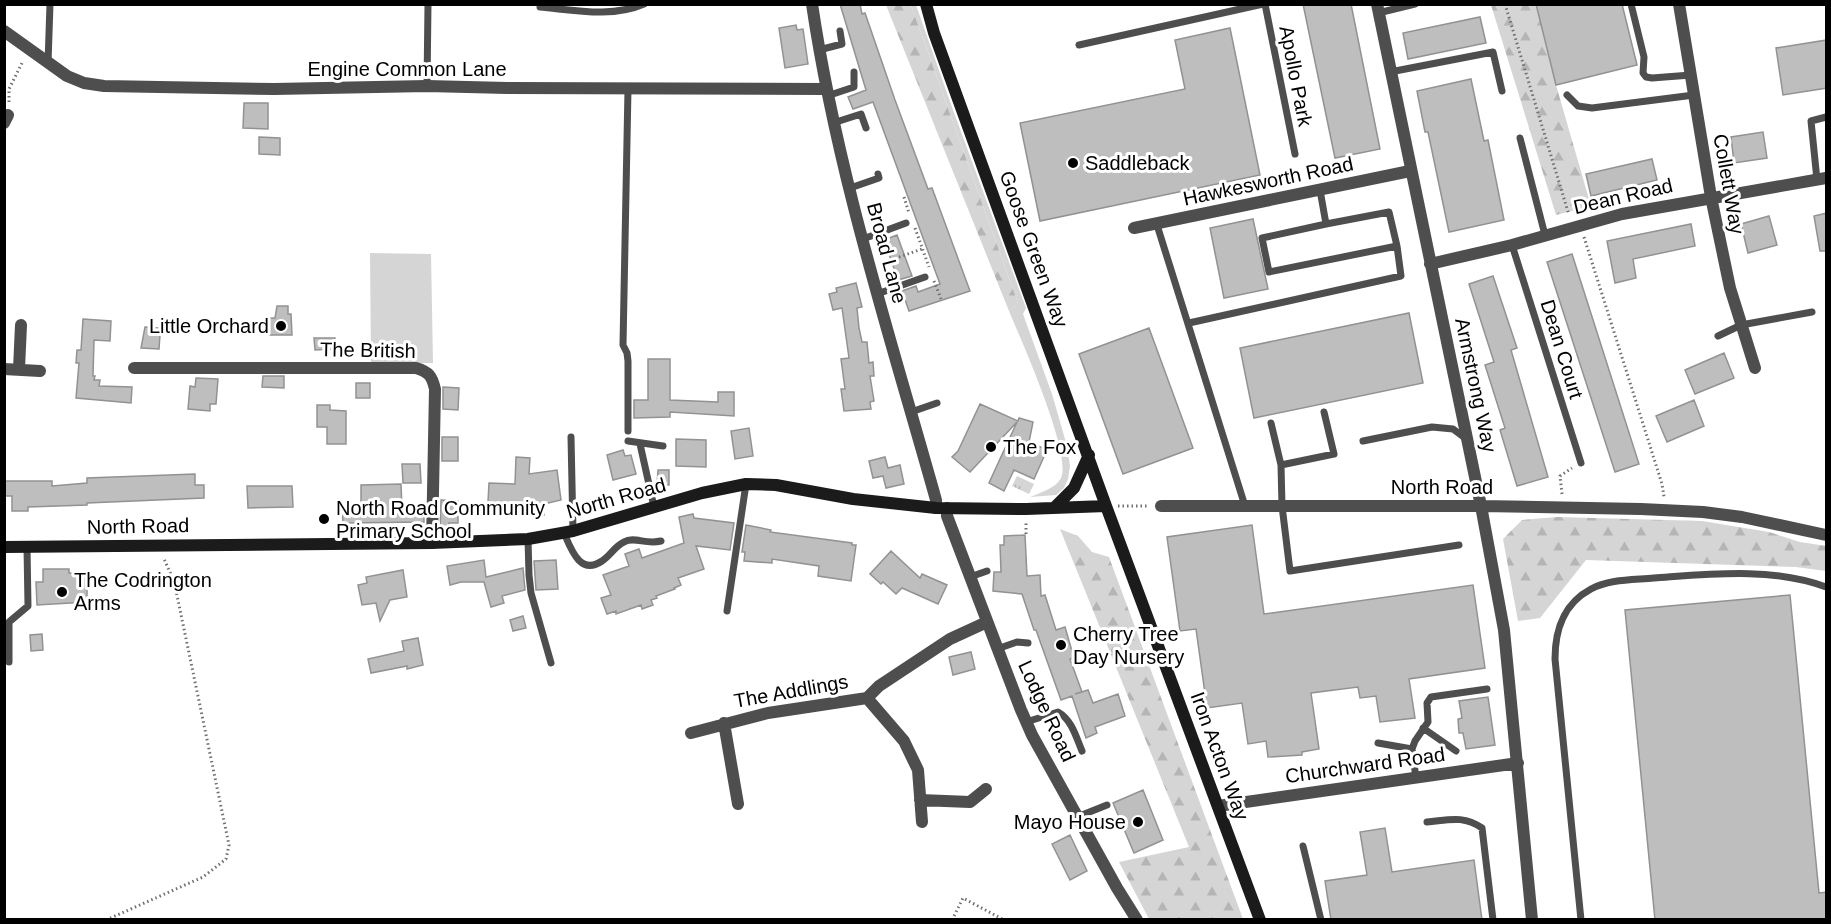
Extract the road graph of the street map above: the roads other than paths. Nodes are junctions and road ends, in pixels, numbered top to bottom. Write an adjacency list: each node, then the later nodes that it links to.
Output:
1 (50, 4): 16 (lane)
2 (428, 4): 20 (lane)
3 (644, 4): 10 (lane)
4 (812, 4): 15 (street, Broad Lane)
5 (926, 4): 69 (street, Goose Green Way)
6 (1264, 4): 14 (lane, Apollo Park); 30 (lane, Apollo Park)
7 (1415, 4): 11 (lane)
8 (1631, 4): 19 (lane)
9 (1679, 4): 19 (street, Collett Way)
10 (540, 7)
11 (1378, 9): 18 (street, Armstrong Way)
12 (4, 31): 16 (street, Engine Common Lane)
13 (840, 31): 15 (lane)
14 (1079, 45)
15 (819, 50): 23 (street, Broad Lane)
16 (48, 63): 20 (street, Engine Common Lane)
17 (854, 72): 23 (lane)
18 (1390, 72): 22 (lane); 31 (street, Armstrong Way)
19 (1690, 75): 25 (street, Collett Way)
20 (427, 86): 21 (street, Engine Common Lane)
21 (628, 89): 23 (street, Engine Common Lane); 62 (lane)
22 (1502, 91)
23 (826, 93): 27 (street, Broad Lane)
24 (1567, 95): 25 (lane)
25 (1694, 95): 36 (street, Collett Way)
26 (1827, 117): 33 (lane)
27 (833, 123): 28 (lane); 34 (street, Broad Lane)
28 (866, 128)
29 (1520, 138): 41 (lane)
30 (1294, 154)
31 (1410, 171): 35 (street, Hawkesworth Road); 45 (street, Armstrong Way)
32 (879, 174): 34 (lane)
33 (1822, 179): 36 (street, Dean Road)
34 (850, 188): 42 (street, Broad Lane)
35 (1320, 190): 38 (lane); 39 (street, Hawkesworth Road)
36 (1711, 197): 41 (street, Dean Road); 51 (street, Collett Way)
37 (906, 223): 42 (lane)
38 (1326, 224): 44 (lane); 44 (lane)
39 (1157, 225): 40 (street, Hawkesworth Road); 49 (lane)
40 (1134, 228)
41 (1545, 236): 43 (street, Dean Road)
42 (863, 239): 47 (street, Broad Lane)
43 (1512, 245): 45 (street, Dean Road); 70 (lane, Dean Court)
44 (1396, 246): 49 (lane)
45 (1430, 264): 64 (street, Armstrong Way)
46 (925, 277): 47 (lane)
47 (877, 294): 59 (street, Broad Lane)
48 (1812, 312): 51 (lane)
49 (1189, 323): 75 (lane)
50 (21, 325): 56 (street)
51 (1741, 325): 52 (lane); 54 (street, Collett Way)
52 (1718, 336)
53 (134, 368): 85 (street, The British)
54 (1755, 368)
55 (4, 369): 56 (street)
56 (19, 369): 57 (street)
57 (40, 371)
58 (937, 403): 59 (lane)
59 (911, 412): 79 (street, Broad Lane)
60 (1324, 412): 71 (lane)
61 (1271, 423): 71 (lane)
62 (628, 431)
63 (571, 437): 81 (lane)
64 (1467, 440): 66 (lane); 77 (street, Armstrong Way)
65 (628, 441): 67 (lane)
66 (1363, 441)
67 (640, 444): 68 (lane); 78 (lane)
68 (663, 446)
69 (1089, 454): 73 (street, Goose Green Way); 80 (street)
70 (1581, 463)
71 (1281, 465): 76 (lane)
72 (746, 483): 78 (street, North Road); 79 (street, North Road); 92 (lane)
73 (1106, 506): 80 (street, North Road); 114 (street, Iron Acton Way)
74 (1161, 506): 75 (street, North Road)
75 (1245, 506): 76 (street, North Road)
76 (1282, 506): 77 (street, North Road); 86 (lane)
77 (1481, 506): 82 (street, North Road); 108 (street, Armstrong Way)
78 (654, 507): 81 (street, North Road)
79 (941, 508): 80 (street, North Road); 90 (street, Lodge Road)
80 (1054, 508)
81 (568, 532): 83 (street, North Road); 84 (lane)
82 (1827, 536)
83 (528, 539): 85 (street, North Road); 97 (lane)
84 (661, 541)
85 (432, 543): 88 (street, North Road)
86 (1459, 545)
87 (4, 547): 88 (street, North Road)
88 (27, 547): 96 (lane)
89 (987, 572): 90 (lane)
90 (970, 577): 93 (street, Lodge Road)
91 (1827, 587): 124 (lane)
92 (727, 611)
93 (987, 622): 95 (street, Lodge Road); 99 (street, The Addlings)
94 (1028, 643): 95 (lane)
95 (997, 649): 100 (street, Lodge Road)
96 (9, 662)
97 (551, 663)
98 (1487, 689): 102 (lane)
99 (867, 698): 101 (street, The Addlings); 111 (street)
100 (1026, 722): 107 (lane); 115 (street, Lodge Road)
101 (724, 723): 103 (street, The Addlings); 112 (street, The Addlings)
102 (1423, 728): 105 (lane); 106 (lane)
103 (691, 733)
104 (1378, 743): 105 (lane)
105 (1412, 749): 109 (lane)
106 (1455, 751)
107 (1082, 752)
108 (1518, 763): 109 (street, Churchward Road); 123 (street, Armstrong Way)
109 (1416, 778): 114 (street, Churchward Road)
110 (986, 789): 111 (street)
111 (920, 800): 116 (street)
112 (738, 804)
113 (1107, 805): 115 (lane)
114 (1218, 806): 120 (street, Iron Acton Way)
115 (1077, 817): 119 (street, Lodge Road)
116 (922, 822)
117 (1427, 822): 122 (lane)
118 (1303, 846): 121 (lane)
119 (1137, 920)
120 (1260, 920)
121 (1321, 920)
122 (1493, 920)
123 (1532, 920)
124 (1581, 920)

